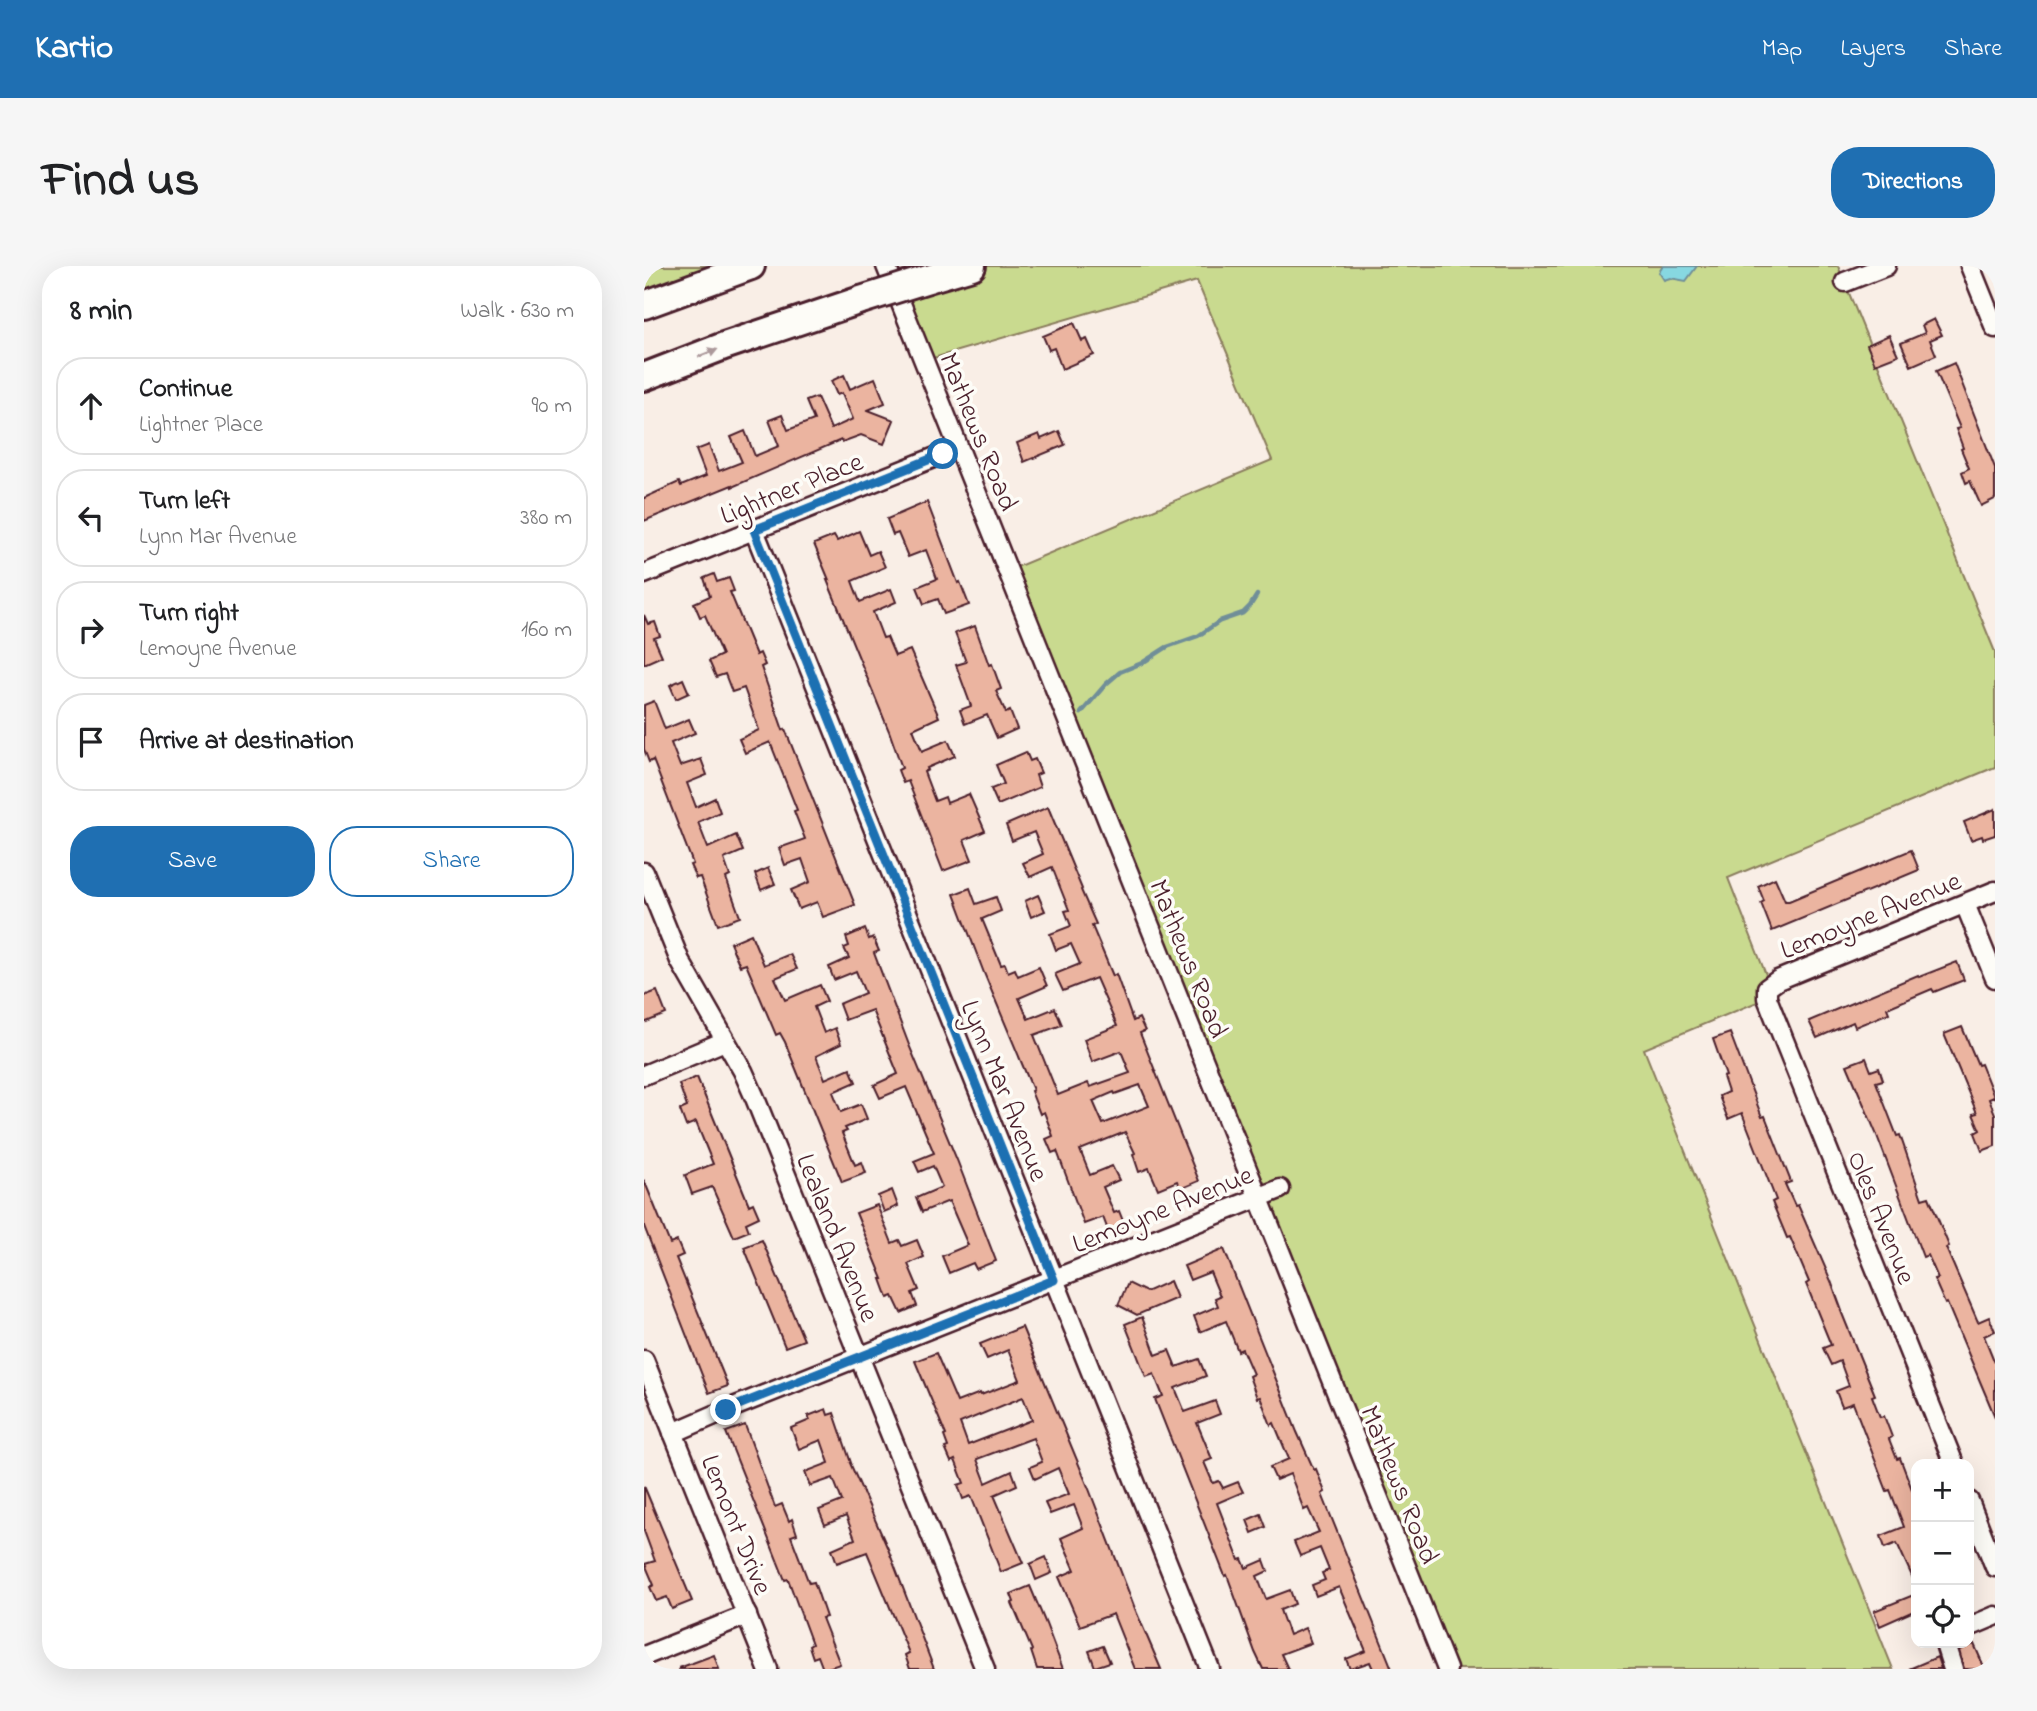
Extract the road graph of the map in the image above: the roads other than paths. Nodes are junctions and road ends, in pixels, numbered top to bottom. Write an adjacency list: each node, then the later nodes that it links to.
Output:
1 (751, 266): 7 (highway)
2 (886, 266): 10 (street, Mathews Road)
3 (972, 266): 9 (highway, one-way to 3, bridge)
4 (1885, 266): 6 (street)
5 (1970, 266): 8 (street)
6 (1845, 282)
7 (644, 305)
8 (1995, 328)
9 (644, 377)
10 (958, 448): 11 (street, Lightner Place); 21 (street, Mathews Road)
11 (754, 530): 12 (street, Lightner Place); 22 (street, Lynn Mar Avenue)
12 (644, 574)
13 (644, 872): 18 (street, Lealand Avenue)
14 (1995, 891): 15 (street, Lemoyne Avenue)
15 (1965, 904): 16 (street); 17 (street, Lemoyne Avenue)
16 (1995, 978)
17 (1768, 988): 26 (street, Oles Avenue)
18 (725, 1041): 19 (street); 23 (street, Lealand Avenue)
19 (644, 1075)
20 (1280, 1189): 21 (street, Lemoyne Avenue)
21 (1258, 1198): 22 (street, Lemoyne Avenue); 37 (street, Mathews Road)
22 (1054, 1280): 23 (street, Lemoyne Avenue); 36 (street, Lynn Mar Avenue)
23 (859, 1357): 25 (street, Lemoyne Avenue); 35 (street, Lealand Avenue)
24 (644, 1360): 25 (street, Lemont Drive)
25 (673, 1433): 29 (street, Lemont Drive)
26 (1952, 1459)
27 (1974, 1514): 28 (street)
28 (1995, 1567)
29 (747, 1615): 33 (street); 34 (street, Lemont Drive)
30 (1995, 1616): 31 (street)
31 (1974, 1626)
32 (1945, 1648): 38 (street)
33 (644, 1657)
34 (768, 1669)
35 (985, 1669)
36 (1209, 1669)
37 (1447, 1669)
38 (1953, 1669)

